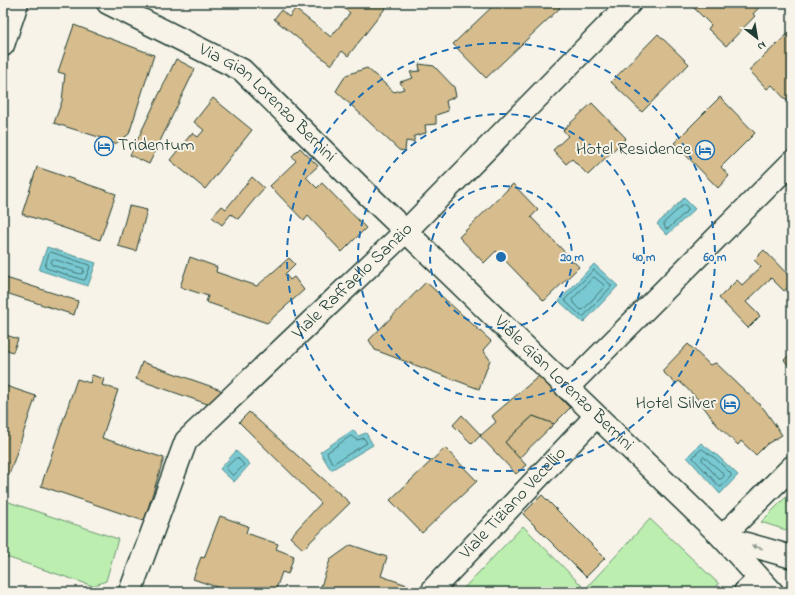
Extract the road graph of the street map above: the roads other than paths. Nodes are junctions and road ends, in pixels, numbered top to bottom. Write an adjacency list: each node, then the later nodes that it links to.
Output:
1 (17, 3): 4 (street)
2 (108, 3): 6 (street, Via Gian Lorenzo Bernini)
3 (630, 3): 6 (street, Viale Raffaello Sanzio)
4 (3, 45)
5 (792, 162): 7 (street)
6 (406, 231): 7 (street, Viale Gian Lorenzo Bernini); 13 (street, Viale Raffaello Sanzio)
7 (567, 388): 8 (street, Viale Gian Lorenzo Bernini)
8 (596, 416): 10 (street, Viale Gian Lorenzo Bernini); 14 (street, Viale Tiziano Vecellio)
9 (792, 467): 10 (street)
10 (722, 537): 11 (street, Viale Gian Lorenzo Bernini, one-way to 10); 12 (street, Viale Gian Lorenzo Bernini)
11 (792, 556)
12 (758, 588)
13 (130, 592)
14 (433, 592)

